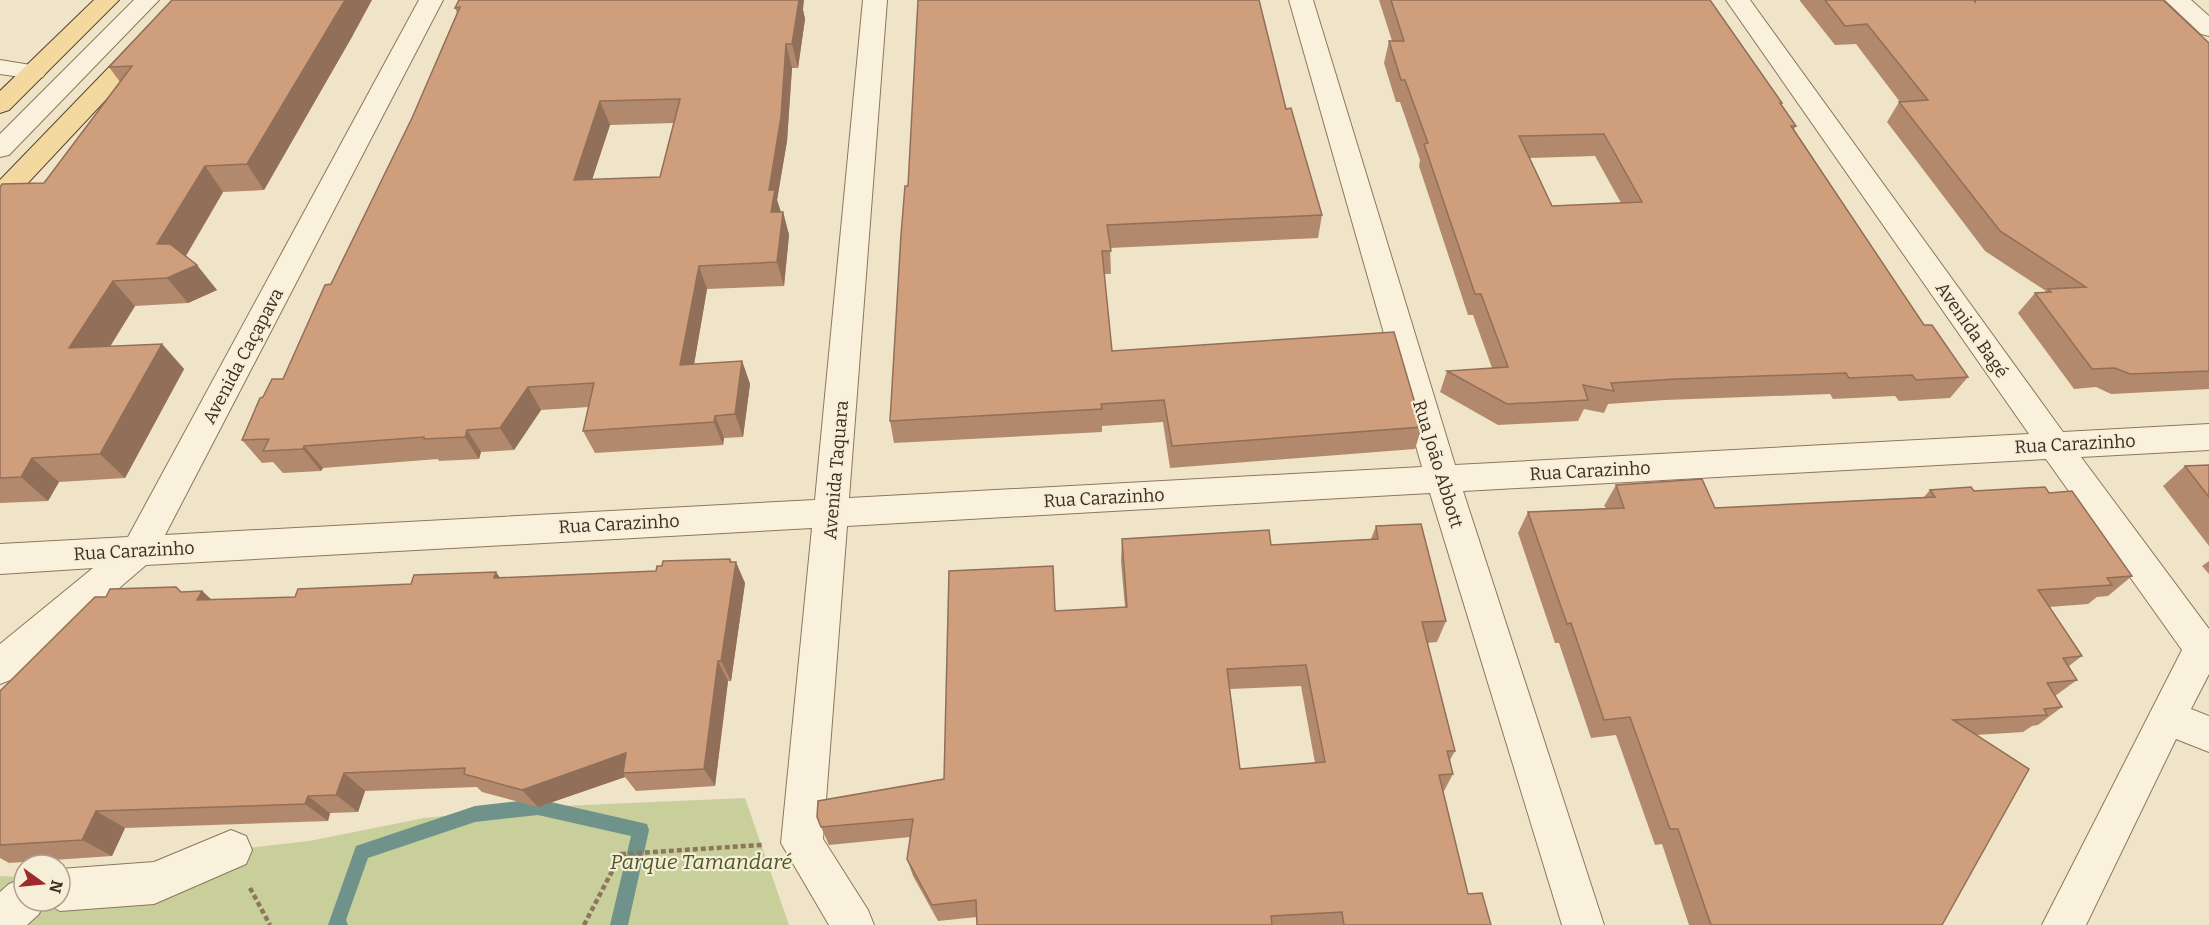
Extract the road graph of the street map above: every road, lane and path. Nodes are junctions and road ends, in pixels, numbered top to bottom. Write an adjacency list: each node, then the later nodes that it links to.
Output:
1 (107, 0): 11 (main road)
2 (147, 0): 13 (street)
3 (187, 0): 14 (main road)
4 (431, 0): 19 (street, Avenida Caçapava)
5 (875, 0): 18 (street, Avenida Taquara)
6 (1301, 0): 17 (street, Rua João Abbott)
7 (1738, 0): 16 (street, Avenida Bagé)
8 (2177, 0): 9 (street)
9 (2209, 29)
10 (0, 67): 11 (street)
11 (34, 72): 12 (main road)
12 (0, 105)
13 (0, 149)
14 (0, 196)
15 (2209, 437): 16 (street, Rua Carazinho)
16 (2054, 445): 17 (street, Rua Carazinho); 21 (street, Avenida Bagé)
17 (1442, 479): 18 (street, Rua Carazinho); 32 (street, Rua João Abbott)
18 (833, 513): 19 (street, Rua Carazinho); 25 (street, Avenida Taquara)
19 (139, 551): 20 (street, Rua Carazinho); 22 (street, Avenida Caçapava)
20 (0, 559)
21 (2206, 653): 23 (street)
22 (0, 667)
23 (2167, 718): 24 (street); 33 (street)
24 (2209, 734)
25 (802, 843): 30 (street); 31 (path)
26 (231, 850): 27 (street)
27 (72, 889)
28 (12, 910): 29 (street)
29 (0, 921)
30 (844, 922)
31 (584, 925)
32 (1583, 925)
33 (2063, 925)

